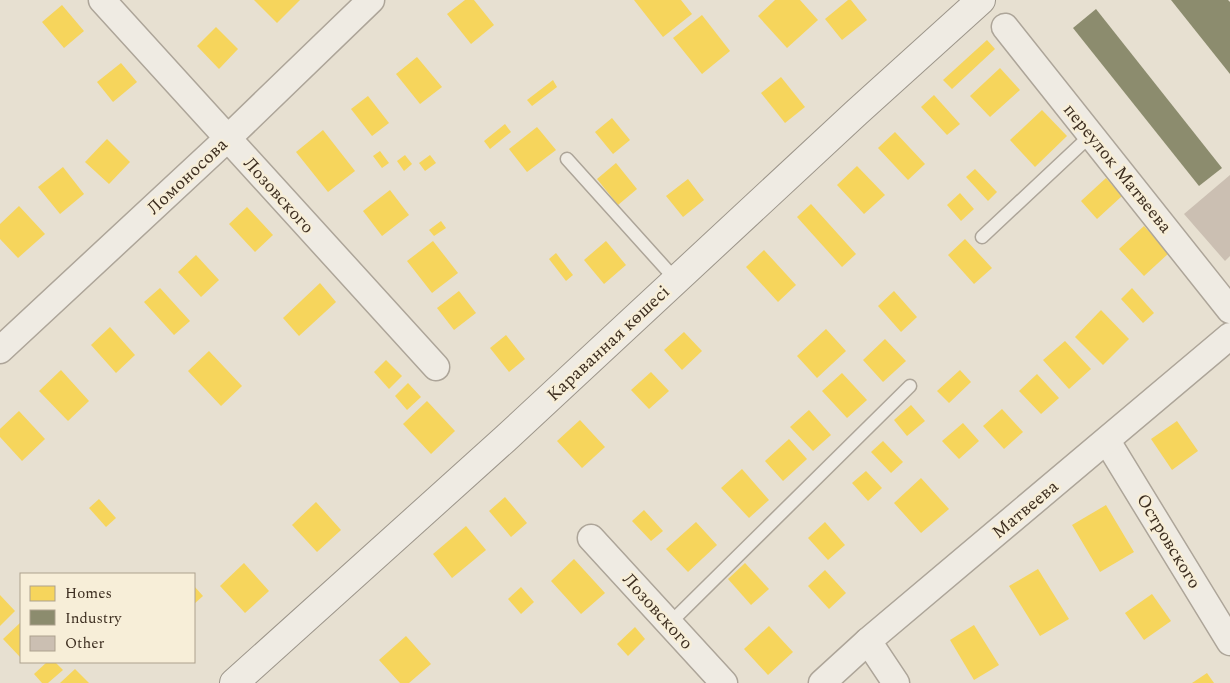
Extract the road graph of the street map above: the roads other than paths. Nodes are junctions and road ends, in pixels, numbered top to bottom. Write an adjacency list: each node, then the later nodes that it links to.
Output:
1 (102, 0): 6 (street, Лозовского)
2 (371, 0): 6 (street, Ломоносова)
3 (981, 0): 9 (main road, Караванная көшесі)
4 (1005, 27): 5 (street, переулок Матвеева)
5 (1091, 135): 8 (lane); 10 (street, переулок Матвеева)
6 (227, 139): 12 (street, Ломоносова); 13 (street, Лозовского)
7 (567, 159): 9 (lane)
8 (982, 237)
9 (676, 280): 20 (main road, Караванная көшесі)
10 (1230, 310)
11 (1230, 336): 15 (street, Матвеева)
12 (0, 350)
13 (436, 367)
14 (910, 386): 17 (lane)
15 (1107, 440): 18 (street, Матвеева); 19 (street, Островского)
16 (591, 538): 17 (street, Лозовского)
17 (669, 624): 21 (street, Лозовского)
18 (868, 641): 22 (street, Матвеева); 23 (street)
19 (1230, 642)
20 (234, 683)
21 (724, 683)
22 (822, 683)
23 (896, 683)

